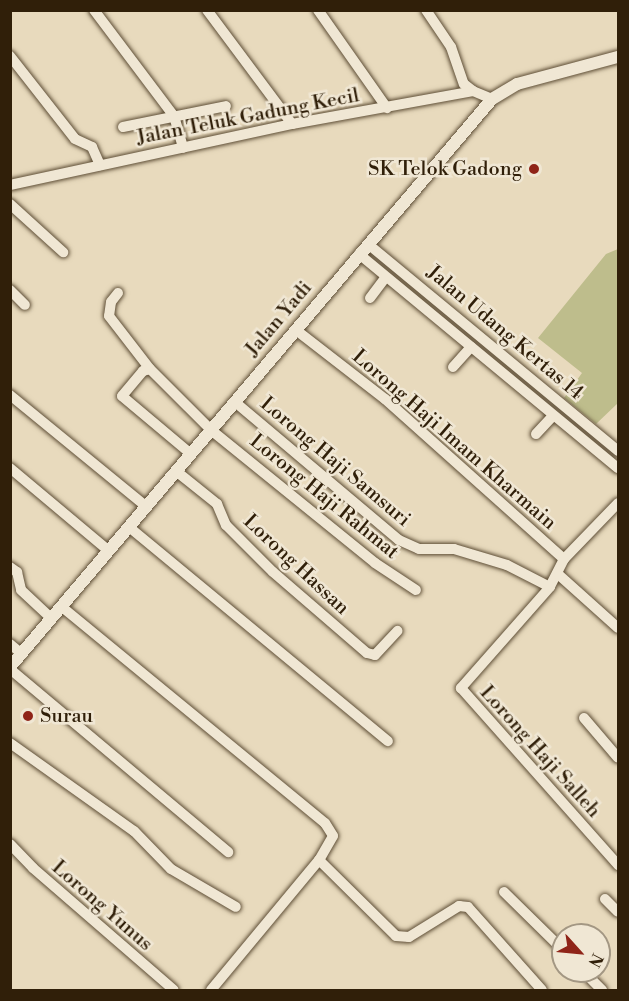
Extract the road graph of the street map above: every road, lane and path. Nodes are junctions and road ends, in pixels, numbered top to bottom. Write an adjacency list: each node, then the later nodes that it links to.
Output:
1 (94, 10): 11 (street)
2 (207, 10): 12 (street)
3 (318, 10): 10 (street)
4 (426, 10): 7 (street)
5 (10, 56): 15 (street)
6 (618, 57): 8 (street, Jalan Yadi)
7 (472, 91): 8 (street); 10 (street, Jalan Teluk Gadung Kecil)
8 (492, 99): 18 (street, Jalan Yadi)
9 (226, 106): 11 (street)
10 (387, 108): 12 (street, Jalan Teluk Gadung Kecil)
11 (174, 116): 13 (street); 14 (street)
12 (292, 124): 14 (street, Jalan Teluk Gadung Kecil)
13 (123, 127)
14 (183, 148): 15 (street, Jalan Teluk Gadung Kecil)
15 (100, 165): 16 (street, Jalan Teluk Gadung Kecil)
16 (10, 185)
17 (10, 204): 19 (street)
18 (368, 244): 20 (street, Jalan Yadi); 35 (street, Jalan Udang Kertas 14)
19 (63, 252)
20 (359, 254): 21 (street); 26 (street, Jalan Yadi)
21 (386, 278): 24 (street); 27 (street)
22 (10, 290): 25 (street)
23 (118, 293): 29 (street, Lorong Haji Rahmat)
24 (370, 298)
25 (26, 305)
26 (296, 330): 31 (street, Jalan Yadi); 44 (street, Lorong Haji Imam Kharmain)
27 (471, 347): 28 (street); 32 (street)
28 (453, 367)
29 (150, 369): 33 (street, Lorong Haji Rahmat); 36 (street)
30 (10, 395): 41 (street)
31 (235, 402): 33 (street, Jalan Yadi); 47 (street, Lorong Haji Samsuri)
32 (553, 416): 34 (street); 38 (street)
33 (211, 430): 36 (street, Jalan Yadi); 48 (street, Lorong Haji Rahmat)
34 (536, 434)
35 (618, 451)
36 (191, 454): 39 (street, Jalan Yadi)
37 (10, 468): 43 (street)
38 (618, 468)
39 (176, 471): 41 (street, Jalan Yadi); 52 (street, Lorong Hassan)
40 (618, 502): 44 (street)
41 (147, 507): 42 (street, Jalan Yadi)
42 (129, 527): 43 (street, Jalan Yadi); 57 (street)
43 (109, 550): 49 (street, Jalan Yadi)
44 (564, 559): 46 (street)
45 (10, 567): 50 (street)
46 (559, 575): 47 (street); 51 (street)
47 (550, 586): 63 (street, Lorong Haji Salleh)
48 (416, 590)
49 (62, 607): 50 (street, Jalan Yadi); 62 (street)
50 (52, 619): 54 (street, Jalan Yadi)
51 (618, 628)
52 (397, 631)
53 (10, 644): 54 (street)
54 (22, 654): 55 (street, Jalan Yadi)
55 (10, 668): 61 (street)
56 (584, 718): 59 (street)
57 (388, 741)
58 (10, 743): 66 (street)
59 (618, 758)
60 (10, 844): 69 (street, Lorong Yunus)
61 (228, 852)
62 (319, 860): 70 (street); 71 (street)
63 (618, 865)
64 (504, 892): 68 (street)
65 (605, 898): 67 (street)
66 (236, 908)
67 (618, 912)
68 (551, 938)
69 (174, 990)
70 (213, 990)
71 (542, 990)

